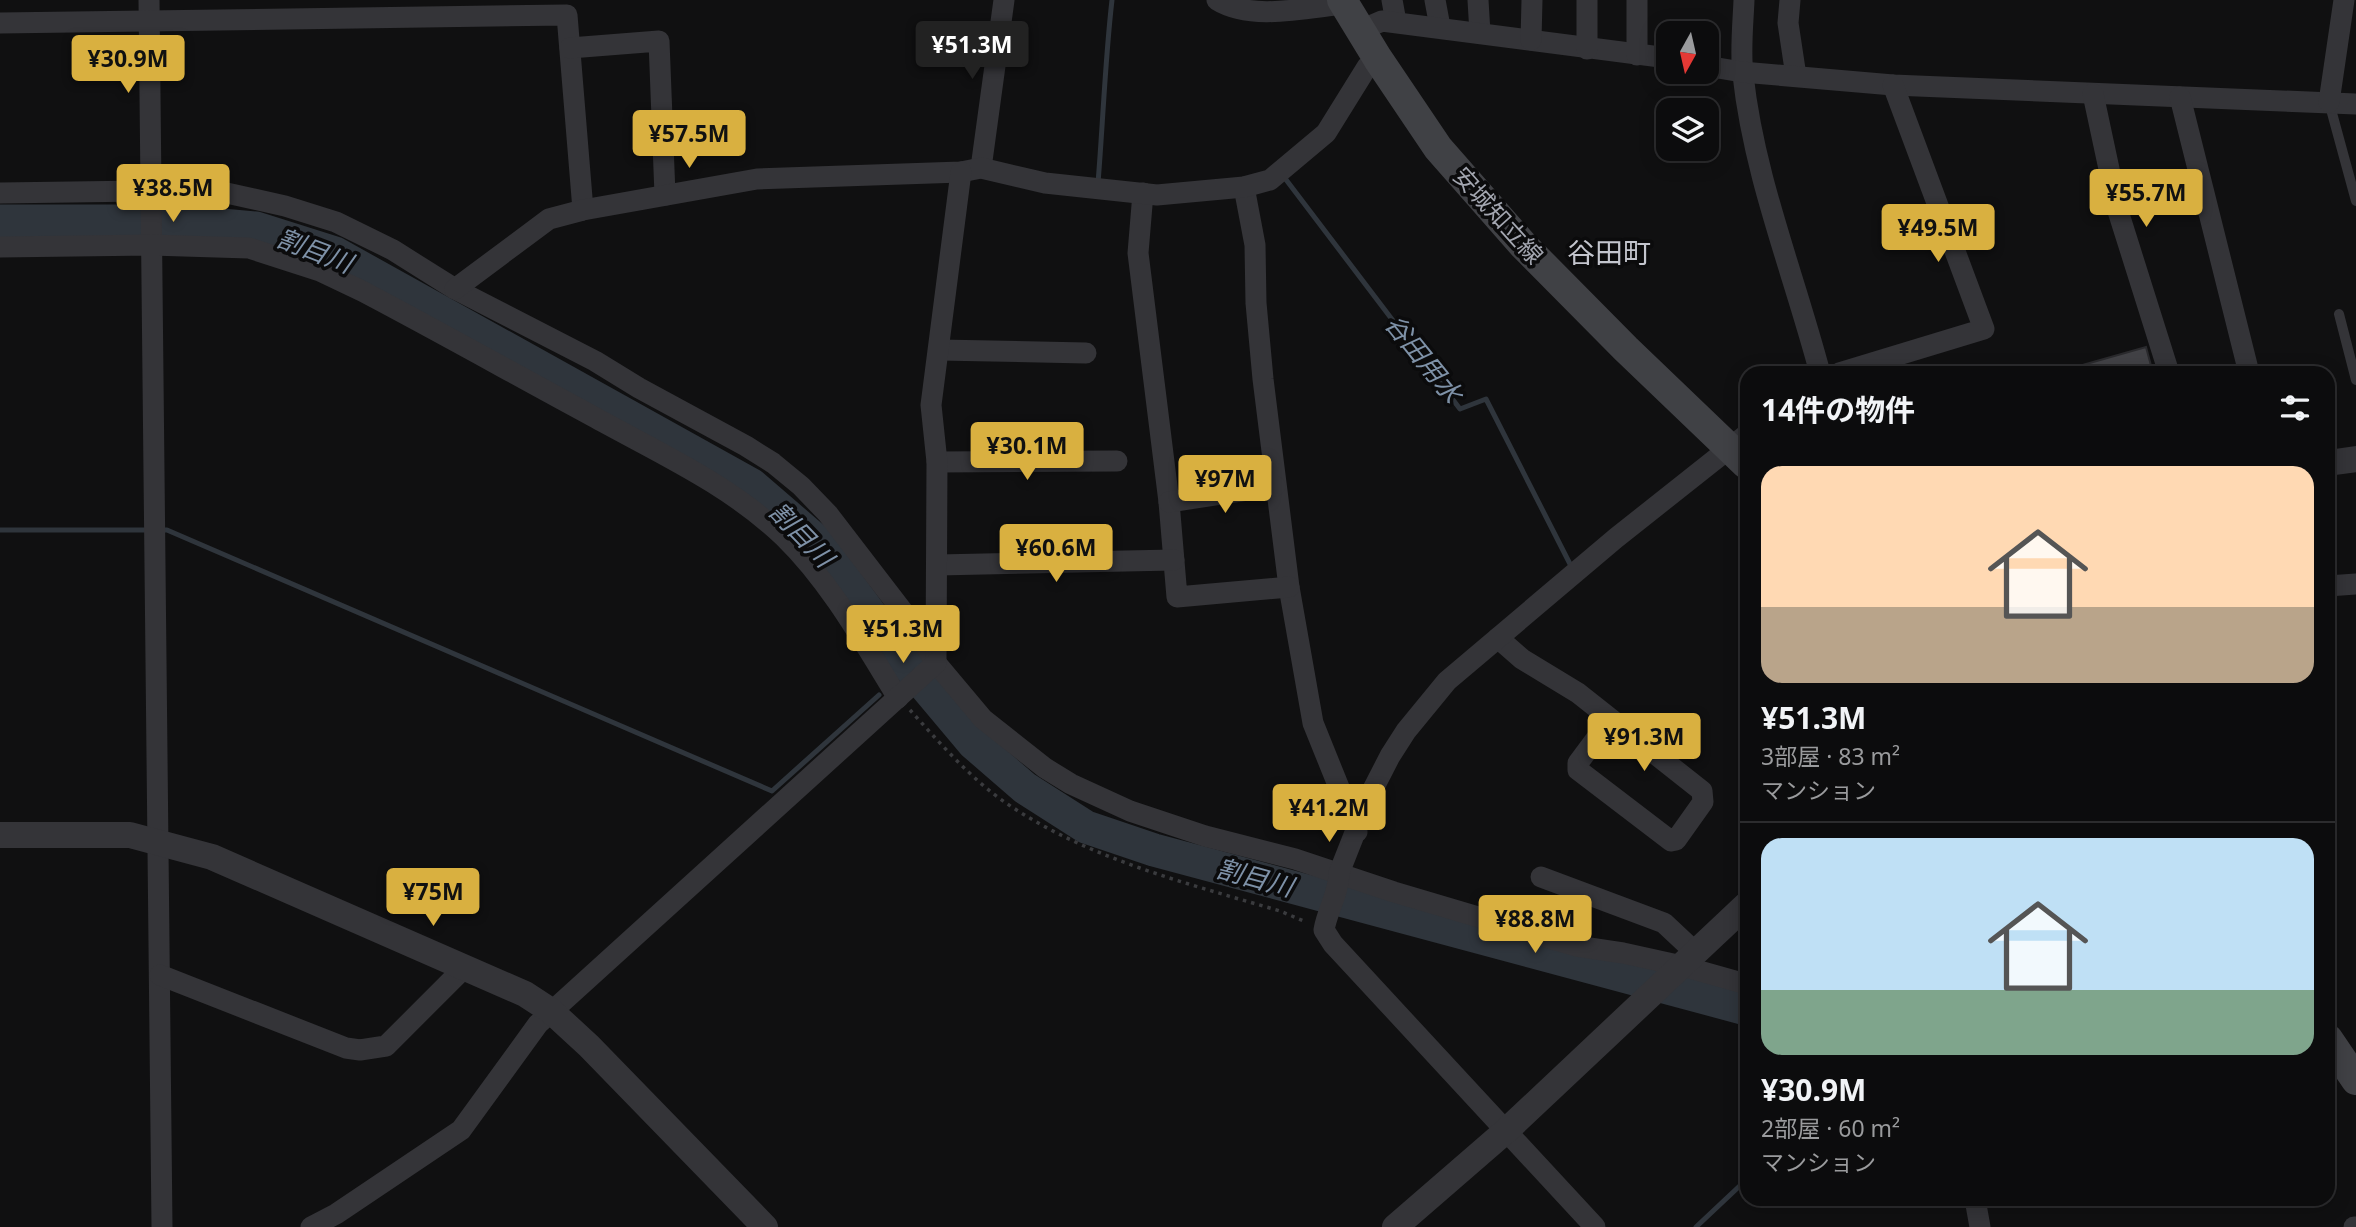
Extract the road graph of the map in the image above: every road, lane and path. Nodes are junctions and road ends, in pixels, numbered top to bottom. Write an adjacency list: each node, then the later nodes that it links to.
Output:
1 (149, 0): 14 (street)
2 (1004, 0): 34 (street)
3 (1217, 0): 13 (street)
4 (1392, 0): 15 (street)
5 (1434, 0): 17 (street)
6 (1478, 0): 19 (street)
7 (1532, 0): 20 (street)
8 (1587, 0): 22 (street)
9 (1637, 0): 23 (street)
10 (1744, 0): 27 (street)
11 (1790, 0): 28 (street)
12 (2344, 0): 32 (street)
13 (1343, 2): 18 (main road, 安城知立線)
14 (149, 22): 16 (street); 21 (street); 39 (street)
15 (1396, 22): 17 (street); 18 (street)
16 (0, 23)
17 (1440, 27): 19 (street)
18 (1361, 30): 25 (main road, 安城知立線)
19 (1480, 33): 20 (street)
20 (1531, 40): 22 (street)
21 (570, 48): 38 (street); 41 (street)
22 (1587, 49): 23 (street)
23 (1637, 55): 24 (street)
24 (1656, 57)
25 (1378, 60): 35 (street); 53 (main road, 安城知立線)
26 (1719, 68): 27 (street)
27 (1742, 72): 28 (street); 48 (street)
28 (1796, 76): 29 (street)
29 (1893, 85): 30 (street); 49 (street)
30 (2093, 94): 31 (street); 50 (street)
31 (2180, 97): 32 (street); 51 (street)
32 (2329, 102): 33 (street); 40 (lane)
33 (2356, 104)
34 (971, 170): 37 (street); 38 (street); 46 (street)
35 (1244, 187): 37 (street); 59 (street)
36 (0, 193): 39 (street)
37 (1143, 193): 60 (street)
38 (665, 195): 41 (street)
39 (151, 197): 42 (street); 44 (street)
40 (2356, 201)
41 (583, 210): 44 (street)
42 (151, 246): 43 (street); 68 (street); 72 (street)
43 (0, 247)
44 (455, 289): 67 (street)
45 (2339, 314): 52 (lane)
46 (939, 350): 47 (street); 57 (street)
47 (1086, 353)
48 (1818, 366)
49 (1862, 366)
50 (2167, 366)
51 (2247, 366)
52 (2356, 380)
53 (1740, 448)
54 (1740, 450): 66 (street)
55 (2356, 459): 58 (street)
56 (1117, 461): 57 (street)
57 (937, 462): 62 (street)
58 (2335, 462)
59 (1275, 486): 60 (street); 65 (street)
60 (1169, 502): 61 (street)
61 (1174, 560): 62 (street); 65 (street)
62 (938, 565): 67 (street)
63 (2356, 584): 64 (street)
64 (2335, 586)
65 (1289, 587): 70 (street)
66 (1497, 638): 69 (street); 70 (street)
67 (936, 663): 68 (street); 74 (street)
68 (898, 698): 76 (path); 81 (street)
69 (1611, 720): 69 (street)
70 (1357, 832): 74 (street)
71 (0, 835): 72 (street)
72 (158, 842): 78 (street); 79 (street)
73 (1541, 877): 77 (street)
74 (1339, 878): 76 (street); 77 (street)
75 (1740, 911): 77 (street)
76 (1325, 924): 84 (street)
77 (1689, 959): 80 (street); 84 (street)
78 (464, 968): 79 (street); 81 (street)
79 (160, 975): 86 (street)
80 (1740, 981)
81 (551, 1012): 87 (street); 88 (street)
82 (2335, 1049): 83 (main road)
83 (2356, 1080)
84 (1507, 1130): 89 (street); 90 (street)
85 (1976, 1206): 91 (street)
86 (162, 1227)
87 (311, 1227)
88 (765, 1227)
89 (1395, 1227)
90 (1595, 1227)
91 (1980, 1227)

